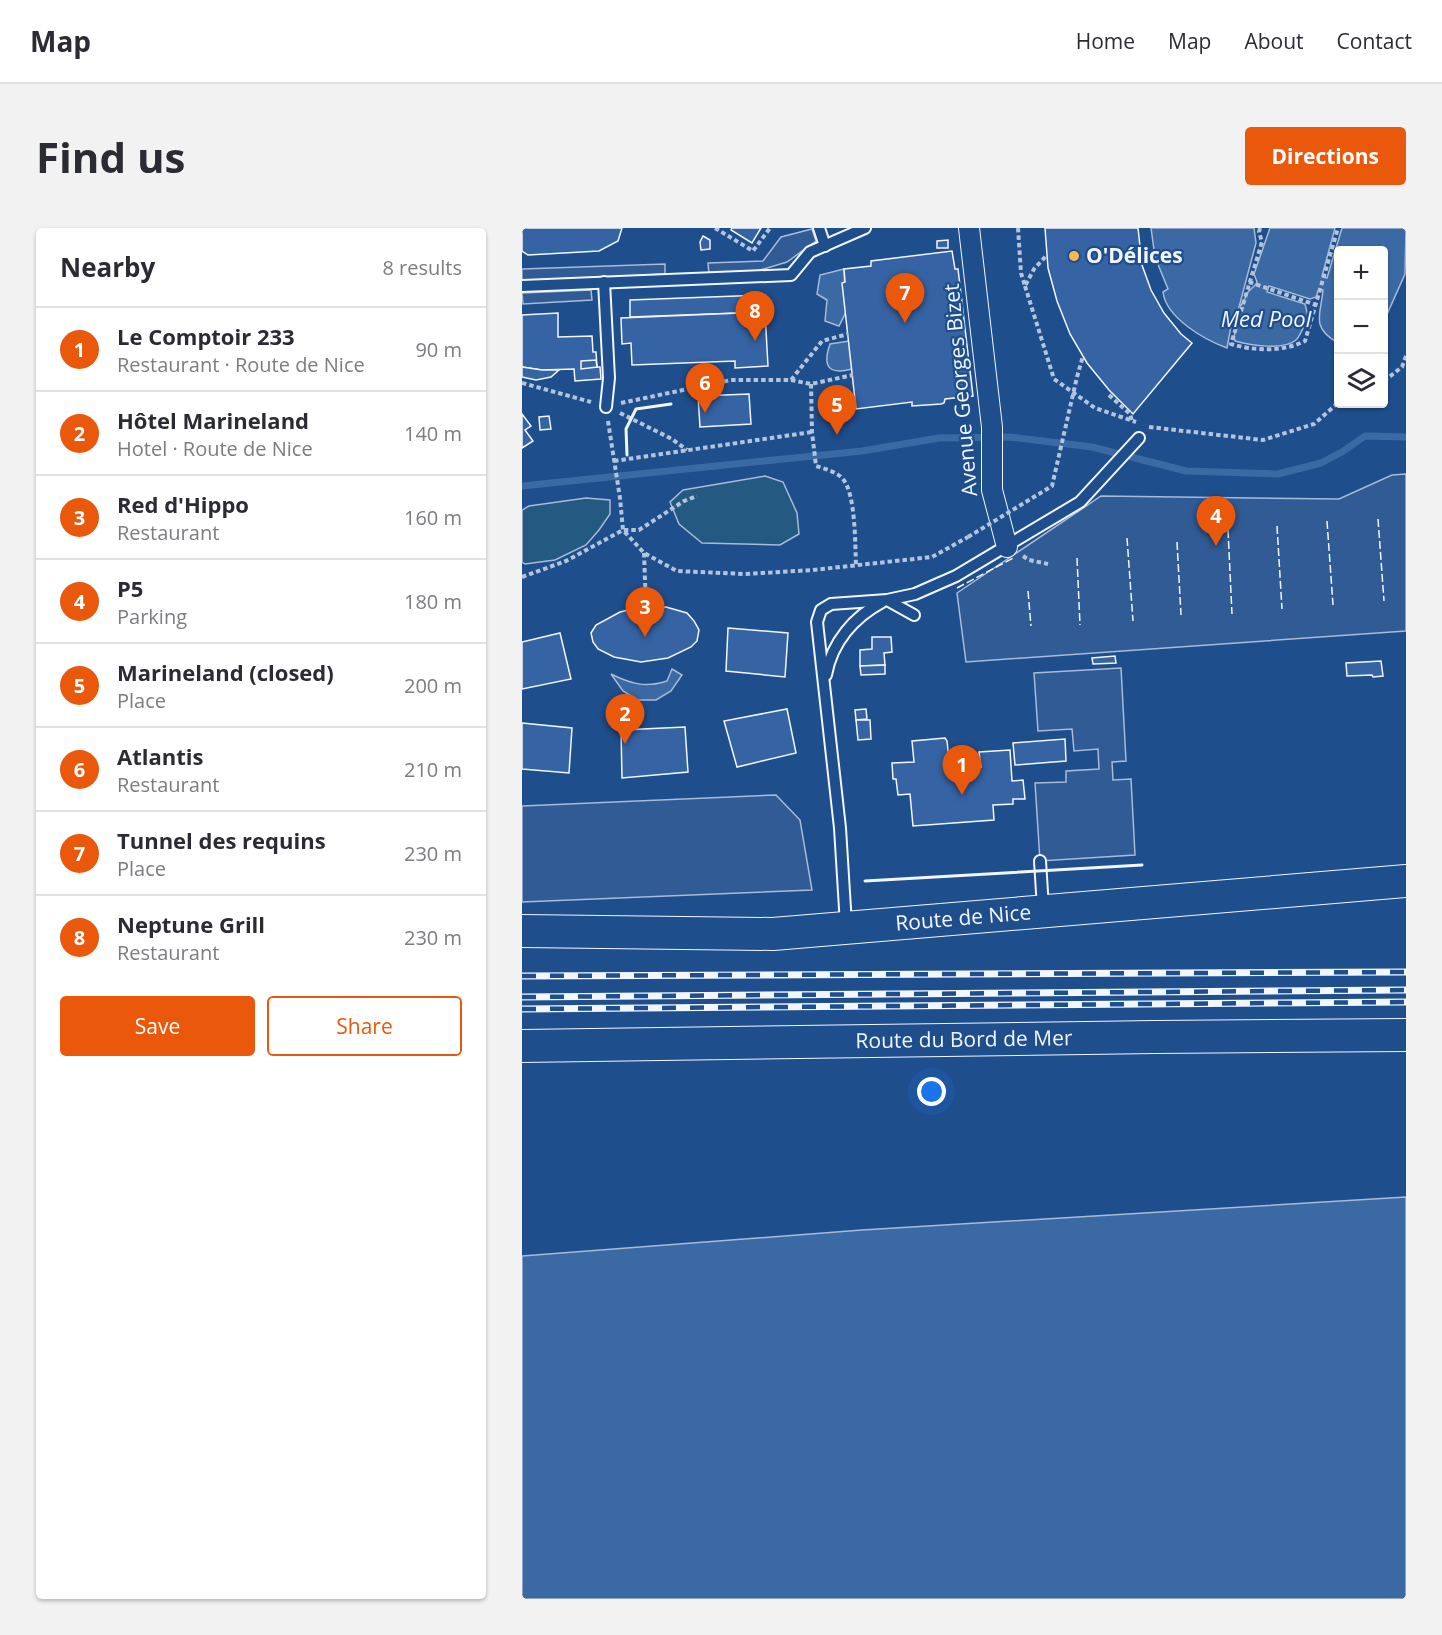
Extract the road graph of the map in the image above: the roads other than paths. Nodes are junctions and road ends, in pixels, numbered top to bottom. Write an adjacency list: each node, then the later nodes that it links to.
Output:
1 (819, 228): 4 (lane)
2 (865, 228): 4 (lane)
3 (969, 228): 9 (street, Avenue Georges Bizet)
4 (825, 246): 5 (lane)
5 (604, 282): 6 (lane); 7 (lane)
6 (522, 286)
7 (606, 407)
8 (1137, 441): 9 (lane)
9 (1007, 547): 10 (lane)
10 (887, 600): 11 (lane); 12 (lane); 12 (lane)
11 (914, 615)
12 (824, 684): 16 (lane)
13 (1040, 861): 15 (lane)
14 (1406, 881): 15 (main road, Route de Nice)
15 (1043, 911): 16 (main road, Route de Nice)
16 (846, 928): 17 (main road, Route de Nice)
17 (522, 931)
18 (1406, 1035): 19 (main road, Route du Bord de Mer)
19 (522, 1046)

